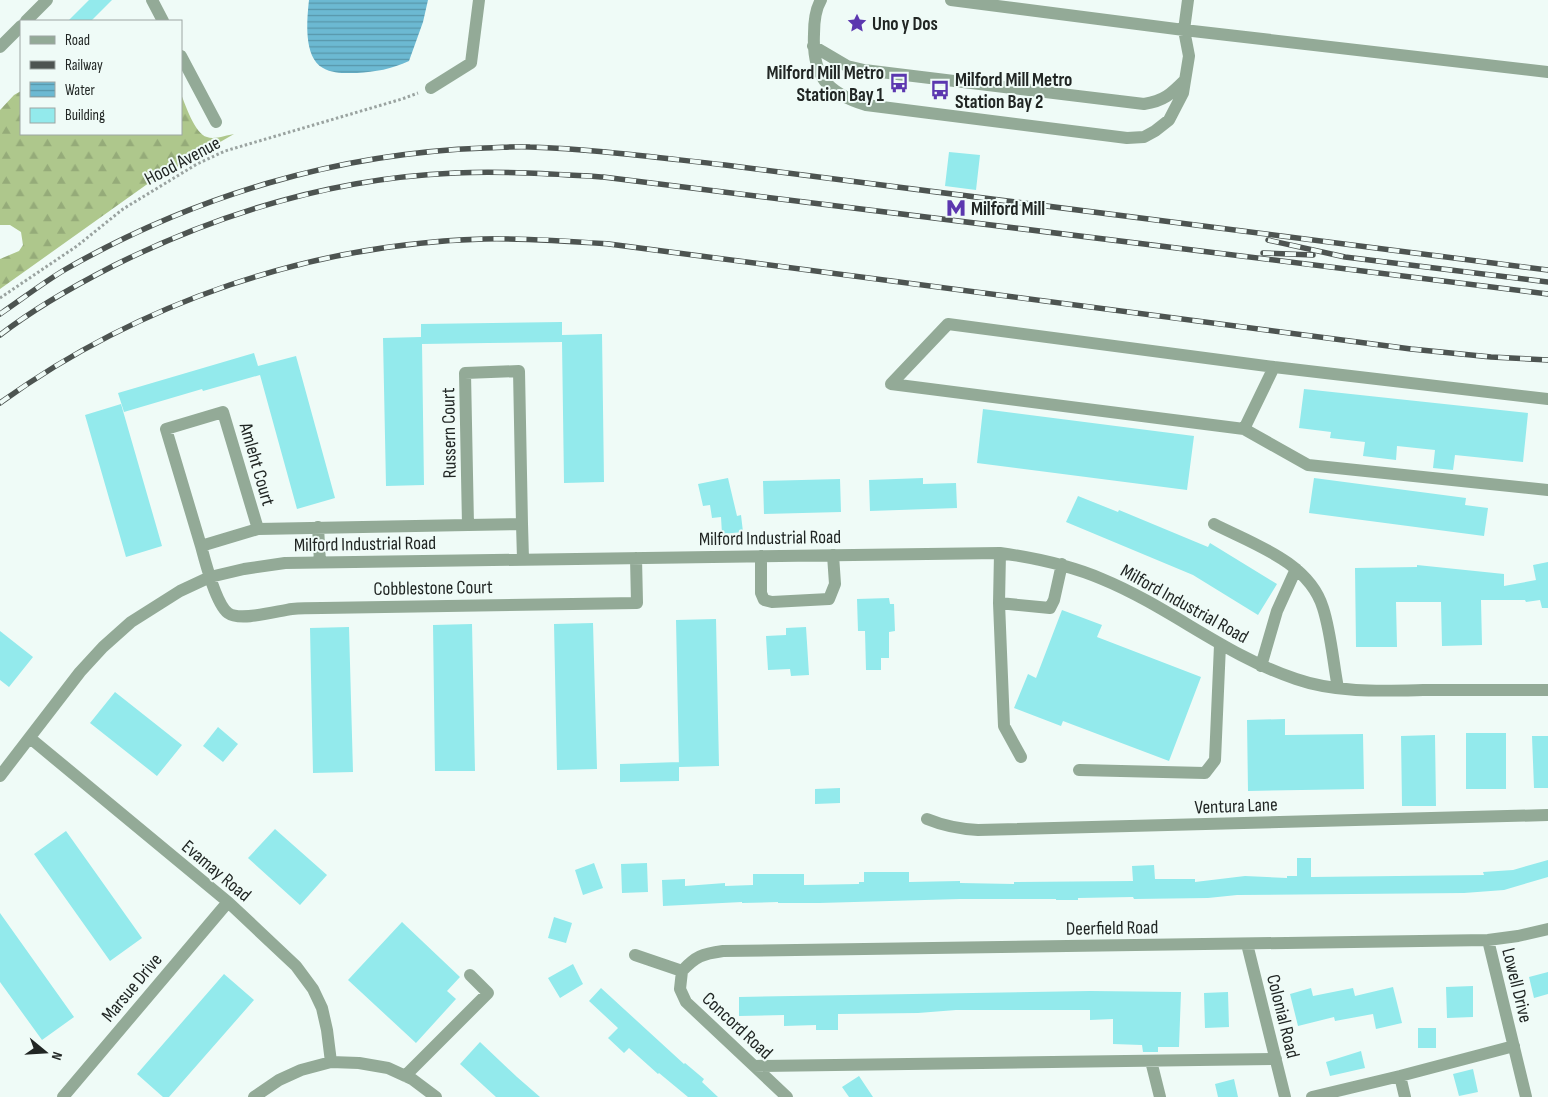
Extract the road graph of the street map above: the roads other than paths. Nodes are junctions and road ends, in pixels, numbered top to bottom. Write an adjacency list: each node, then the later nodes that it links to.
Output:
1 (47, 0): 7 (street)
2 (152, 0): 8 (street)
3 (479, 0): 16 (street)
4 (820, 0): 11 (street)
5 (952, 0): 10 (street)
6 (1188, 0): 10 (street)
7 (27, 20)
8 (162, 20)
9 (20, 27): 12 (street)
10 (1184, 30): 14 (street); 15 (street)
11 (813, 46): 15 (street); 15 (street)
12 (0, 47)
13 (182, 58): 17 (street)
14 (1548, 72)
15 (1185, 80)
16 (431, 88)
17 (216, 122)
18 (1274, 367): 19 (street); 20 (street); 20 (street)
19 (1548, 399)
20 (1244, 428): 21 (street)
21 (1548, 490)
22 (522, 524): 24 (street); 24 (street, Russern Court); 32 (street, Russern Court)
23 (1214, 524): 35 (street)
24 (468, 525): 25 (street)
25 (318, 527): 26 (street); 33 (street)
26 (258, 529): 27 (street, Amleht Court); 27 (street, Amleht Court)
27 (201, 546): 36 (street, Amleht Court)
28 (1000, 554): 29 (street, Milford Industrial Road); 34 (street, Milford Industrial Road); 37 (street)
29 (833, 555): 30 (street, Milford Industrial Road); 30 (street)
30 (761, 556): 31 (street, Milford Industrial Road)
31 (636, 558): 32 (street, Milford Industrial Road); 36 (street, Cobblestone Court)
32 (523, 559): 33 (street, Milford Industrial Road)
33 (320, 562): 36 (street, Milford Industrial Road)
34 (1062, 564): 37 (street); 38 (street, Milford Industrial Road)
35 (1296, 569): 39 (street); 40 (street)
36 (210, 577): 42 (street, Milford Industrial Road)
37 (999, 603): 43 (street)
38 (1220, 645): 39 (street, Milford Industrial Road); 44 (street)
39 (1261, 666): 40 (street, Milford Industrial Road)
40 (1338, 688): 41 (street, Milford Industrial Road)
41 (1548, 690)
42 (30, 738): 45 (street, Milford Industrial Road); 48 (street, Evamay Road)
43 (1021, 757)
44 (1079, 770)
45 (0, 776)
46 (1548, 815): 47 (street, Ventura Lane)
47 (927, 819)
48 (228, 902): 58 (street, Evamay Road); 62 (street, Marsue Drive)
49 (1548, 929): 50 (street, Deerfield Road)
50 (1488, 940): 51 (street, Deerfield Road); 55 (street, Lowell Drive)
51 (1248, 944): 53 (street, Deerfield Road); 56 (street, Colonial Road)
52 (636, 954): 53 (street)
53 (682, 972): 59 (street, Concord Road)
54 (470, 975): 60 (street)
55 (1514, 1046): 61 (street); 70 (street, Lowell Drive)
56 (1276, 1059): 57 (street); 67 (street, Colonial Road)
57 (1151, 1061): 59 (street); 66 (street)
58 (331, 1062): 60 (street); 63 (street)
59 (754, 1066): 65 (street, Concord Road)
60 (405, 1076): 64 (street)
61 (1400, 1076): 68 (street); 69 (street)
62 (63, 1097)
63 (254, 1097)
64 (436, 1097)
65 (787, 1097)
66 (1160, 1097)
67 (1285, 1097)
68 (1312, 1097)
69 (1405, 1097)
70 (1526, 1097)

